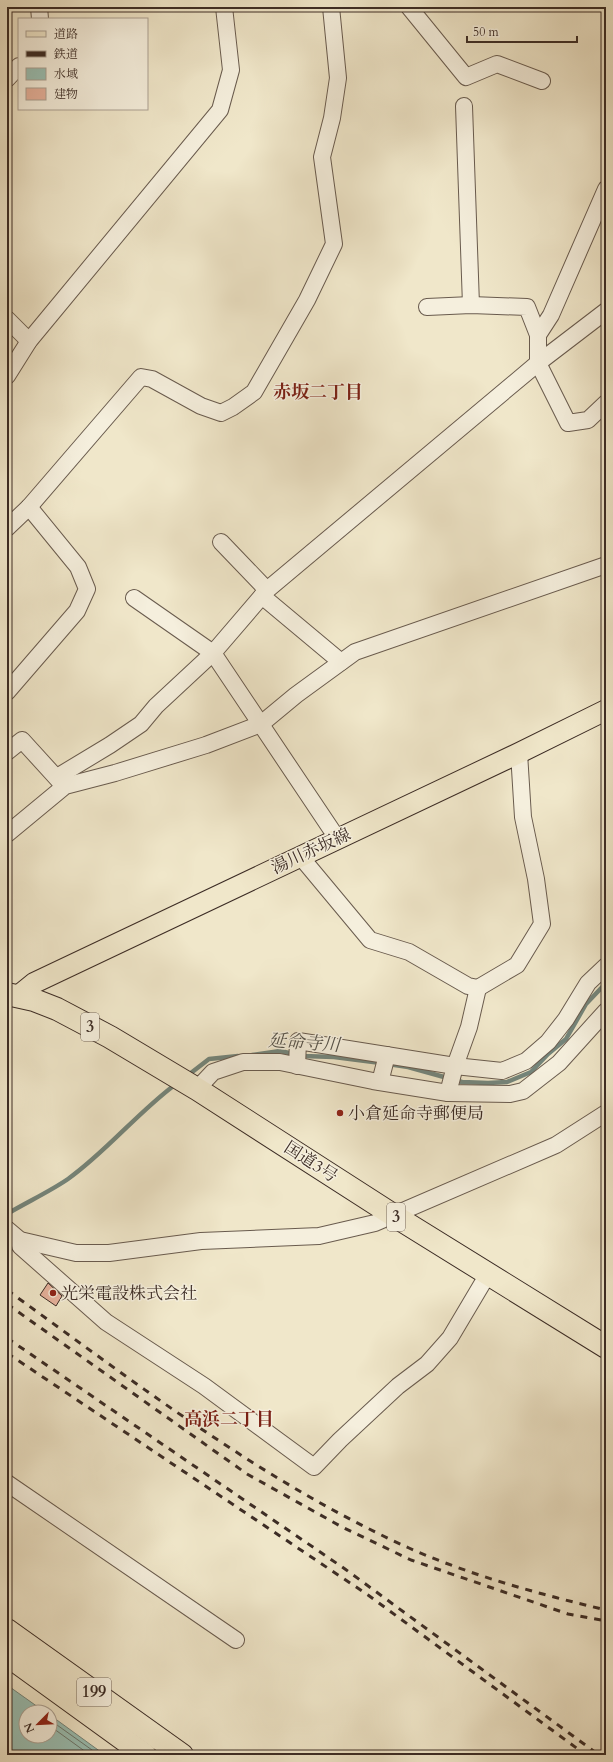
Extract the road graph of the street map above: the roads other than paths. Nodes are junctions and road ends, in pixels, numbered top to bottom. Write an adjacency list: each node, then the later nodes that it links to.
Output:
1 (39, 7): 5 (street)
2 (224, 7): 16 (street)
3 (331, 7): 20 (street)
4 (409, 7): 8 (street)
5 (40, 18)
6 (18, 67): 7 (street)
7 (7, 79)
8 (542, 81)
9 (464, 106): 11 (street)
10 (606, 189): 15 (street)
11 (471, 305): 12 (street); 15 (street)
12 (427, 307)
13 (606, 311): 17 (street)
14 (7, 319): 16 (street)
15 (538, 336): 17 (street)
16 (29, 341): 18 (street)
17 (538, 363): 19 (street); 24 (street)
18 (7, 376)
19 (606, 403)
20 (29, 507): 21 (street); 28 (street)
21 (7, 528)
22 (221, 542): 24 (street)
23 (606, 565): 27 (street)
24 (265, 593): 26 (street); 27 (street)
25 (134, 598): 26 (street)
26 (213, 653): 30 (street); 33 (street)
27 (341, 662): 30 (street)
28 (7, 692)
29 (606, 710): 32 (main road, 湯川赤坂線)
30 (261, 724): 33 (street); 35 (street)
31 (7, 752): 33 (street)
32 (520, 753): 35 (main road, 湯川赤坂線); 38 (street)
33 (61, 782): 34 (street)
34 (8, 832)
35 (337, 838): 36 (main road, 湯川赤坂線)
36 (300, 856): 38 (street); 39 (main road, 湯川赤坂線)
37 (606, 966): 43 (street)
38 (478, 988): 43 (street)
39 (13, 995): 45 (highway, 国道3号 / 3)
40 (606, 1010): 46 (street)
41 (387, 1055): 42 (street); 43 (street); 44 (street)
42 (297, 1066): 44 (street); 45 (street)
43 (455, 1066): 46 (street)
44 (380, 1082): 46 (street)
45 (193, 1086): 48 (highway, 国道3号 / 3)
46 (448, 1093)
47 (606, 1113): 48 (street)
48 (393, 1215): 50 (street); 51 (highway, 国道3号 / 3)
49 (7, 1229): 50 (street)
50 (20, 1240): 51 (street)
51 (488, 1274): 52 (highway, 国道3号 / 3)
52 (606, 1347)
53 (7, 1483): 55 (street)
54 (7, 1630): 58 (highway, 199)
55 (236, 1640)
56 (7, 1654): 57 (highway, 199)
57 (145, 1755)
58 (182, 1755)

